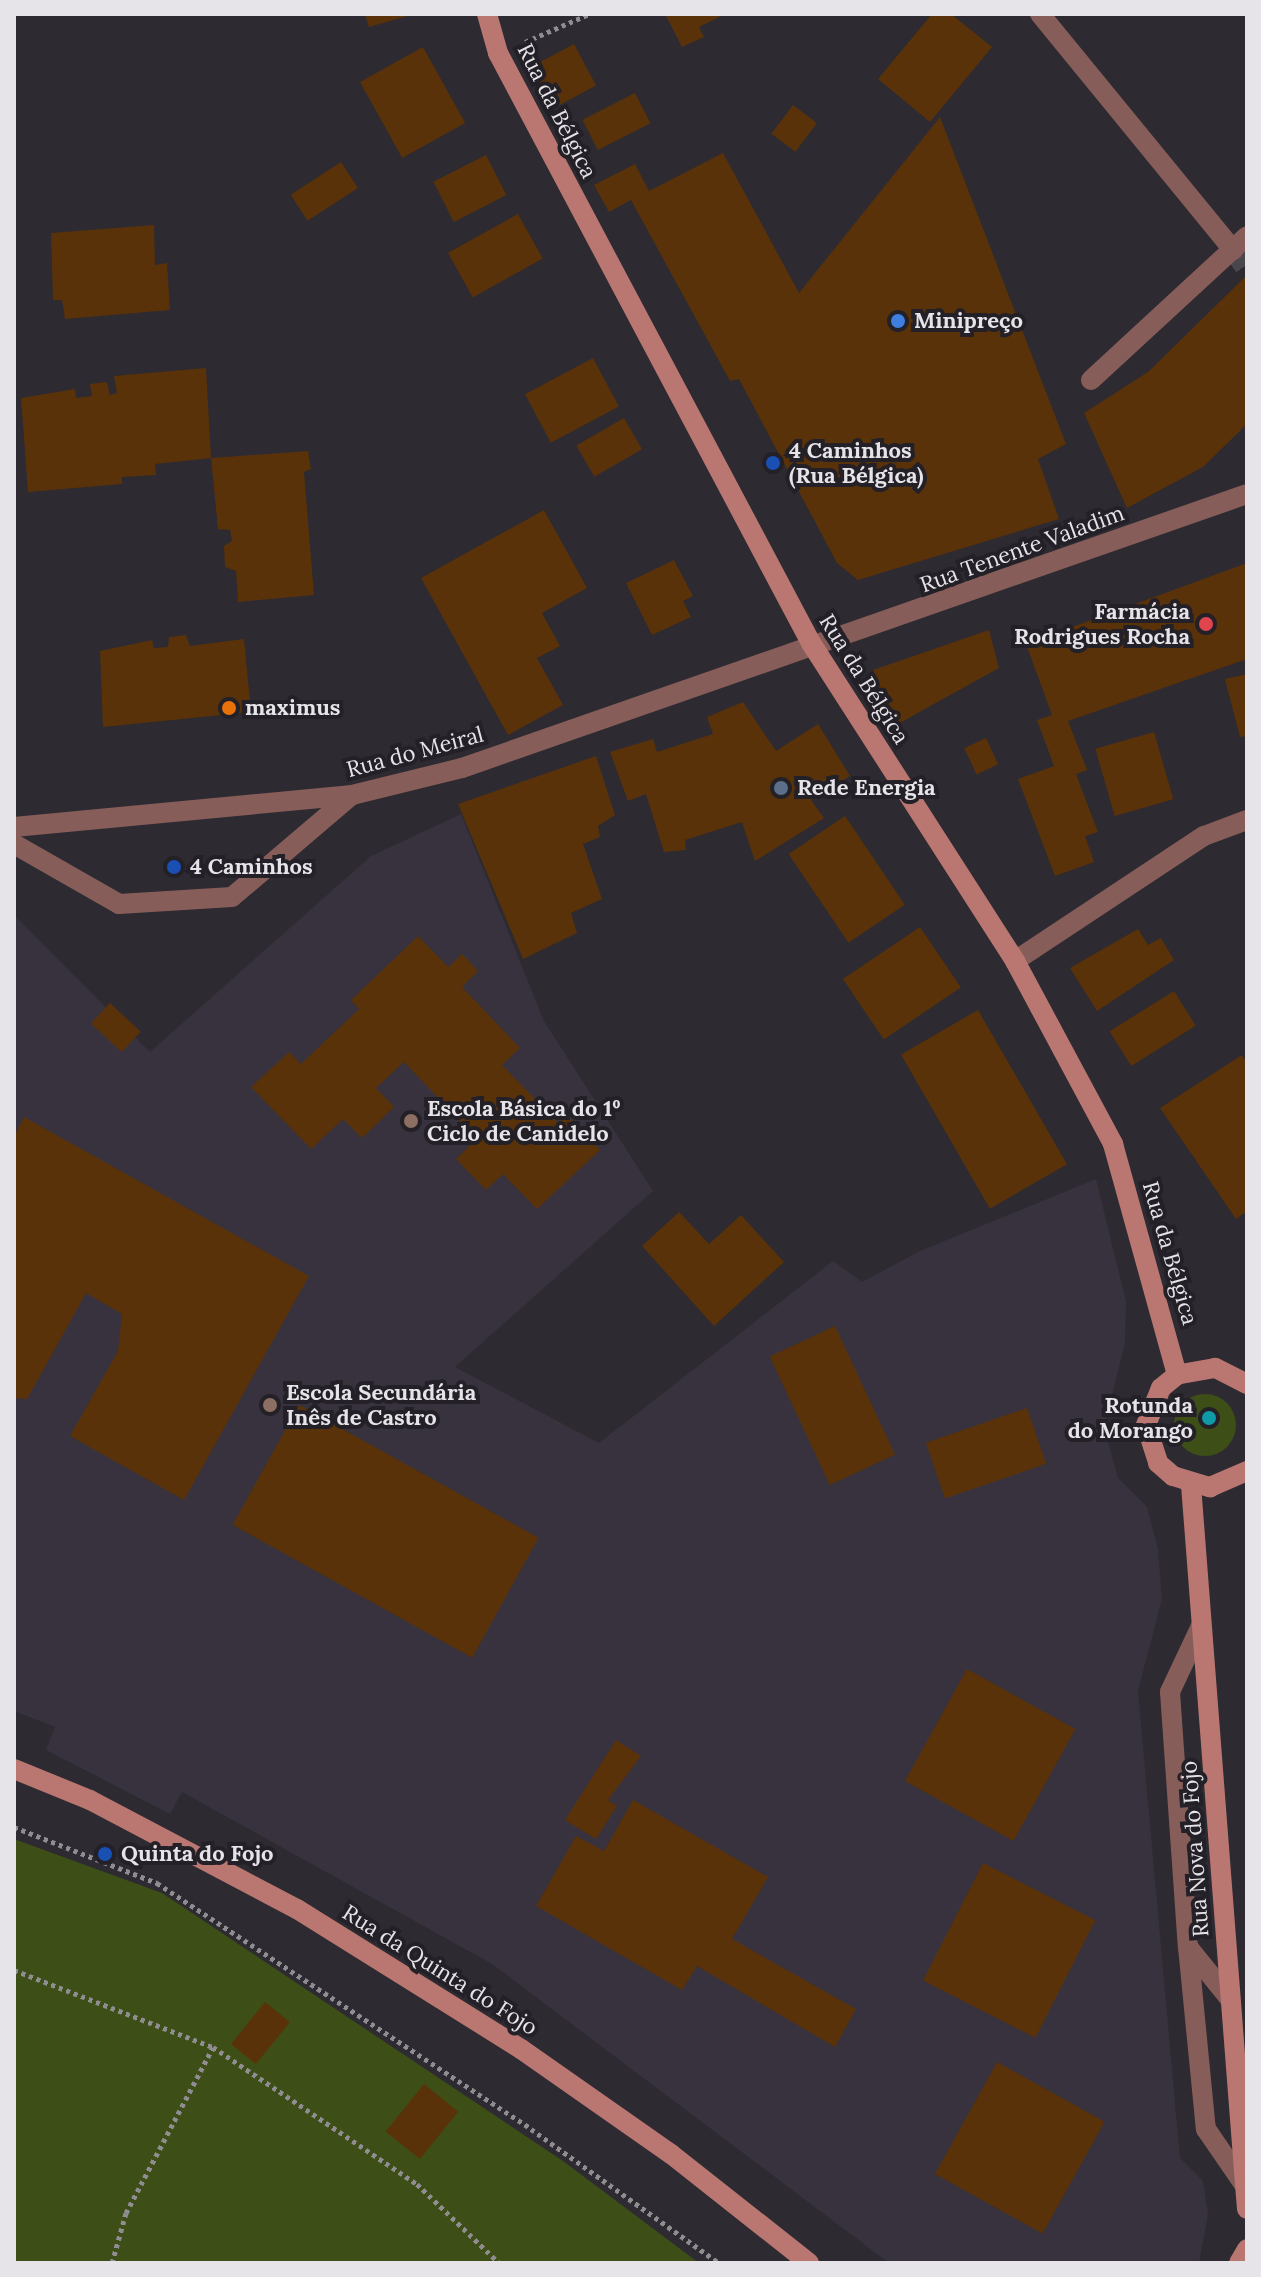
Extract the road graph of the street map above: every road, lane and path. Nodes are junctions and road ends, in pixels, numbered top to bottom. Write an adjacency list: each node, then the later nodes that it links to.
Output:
1 (487, 14): 4 (main road, Rua da Bélgica)
2 (589, 14): 4 (path)
3 (1040, 14): 5 (street)
4 (498, 53): 8 (main road, Rua da Bélgica)
5 (1240, 243): 6 (street)
6 (1091, 380)
7 (1247, 494): 8 (street, Rua Tenente Valadim)
8 (811, 643): 9 (street, Rua do Meiral); 13 (main road, Rua da Bélgica)
9 (352, 795): 11 (street, Rua do Meiral); 12 (street)
10 (1247, 820): 13 (street)
11 (14, 827)
12 (14, 844)
13 (1015, 961): 14 (main road, Rua da Bélgica)
14 (1177, 1375): 15 (main road); 17 (main road)
15 (1247, 1384)
16 (1247, 1471): 17 (main road)
17 (1191, 1485): 18 (main road, Rua Nova do Fojo)
18 (1201, 1626): 21 (street); 23 (main road, Rua Nova do Fojo)
19 (14, 1769): 31 (main road, Rua da Quinta do Fojo)
20 (14, 1827): 30 (path)
21 (1188, 1947): 23 (street); 25 (street)
22 (14, 1970): 24 (path)
23 (1230, 1999): 25 (main road, Rua Nova do Fojo)
24 (213, 2047): 28 (path); 29 (path)
25 (1245, 2186): 26 (main road, Rua Nova do Fojo)
26 (1247, 2209)
27 (1247, 2249): 32 (main road)
28 (112, 2263)
29 (499, 2263)
30 (719, 2263)
31 (809, 2263)
32 (1239, 2263)

